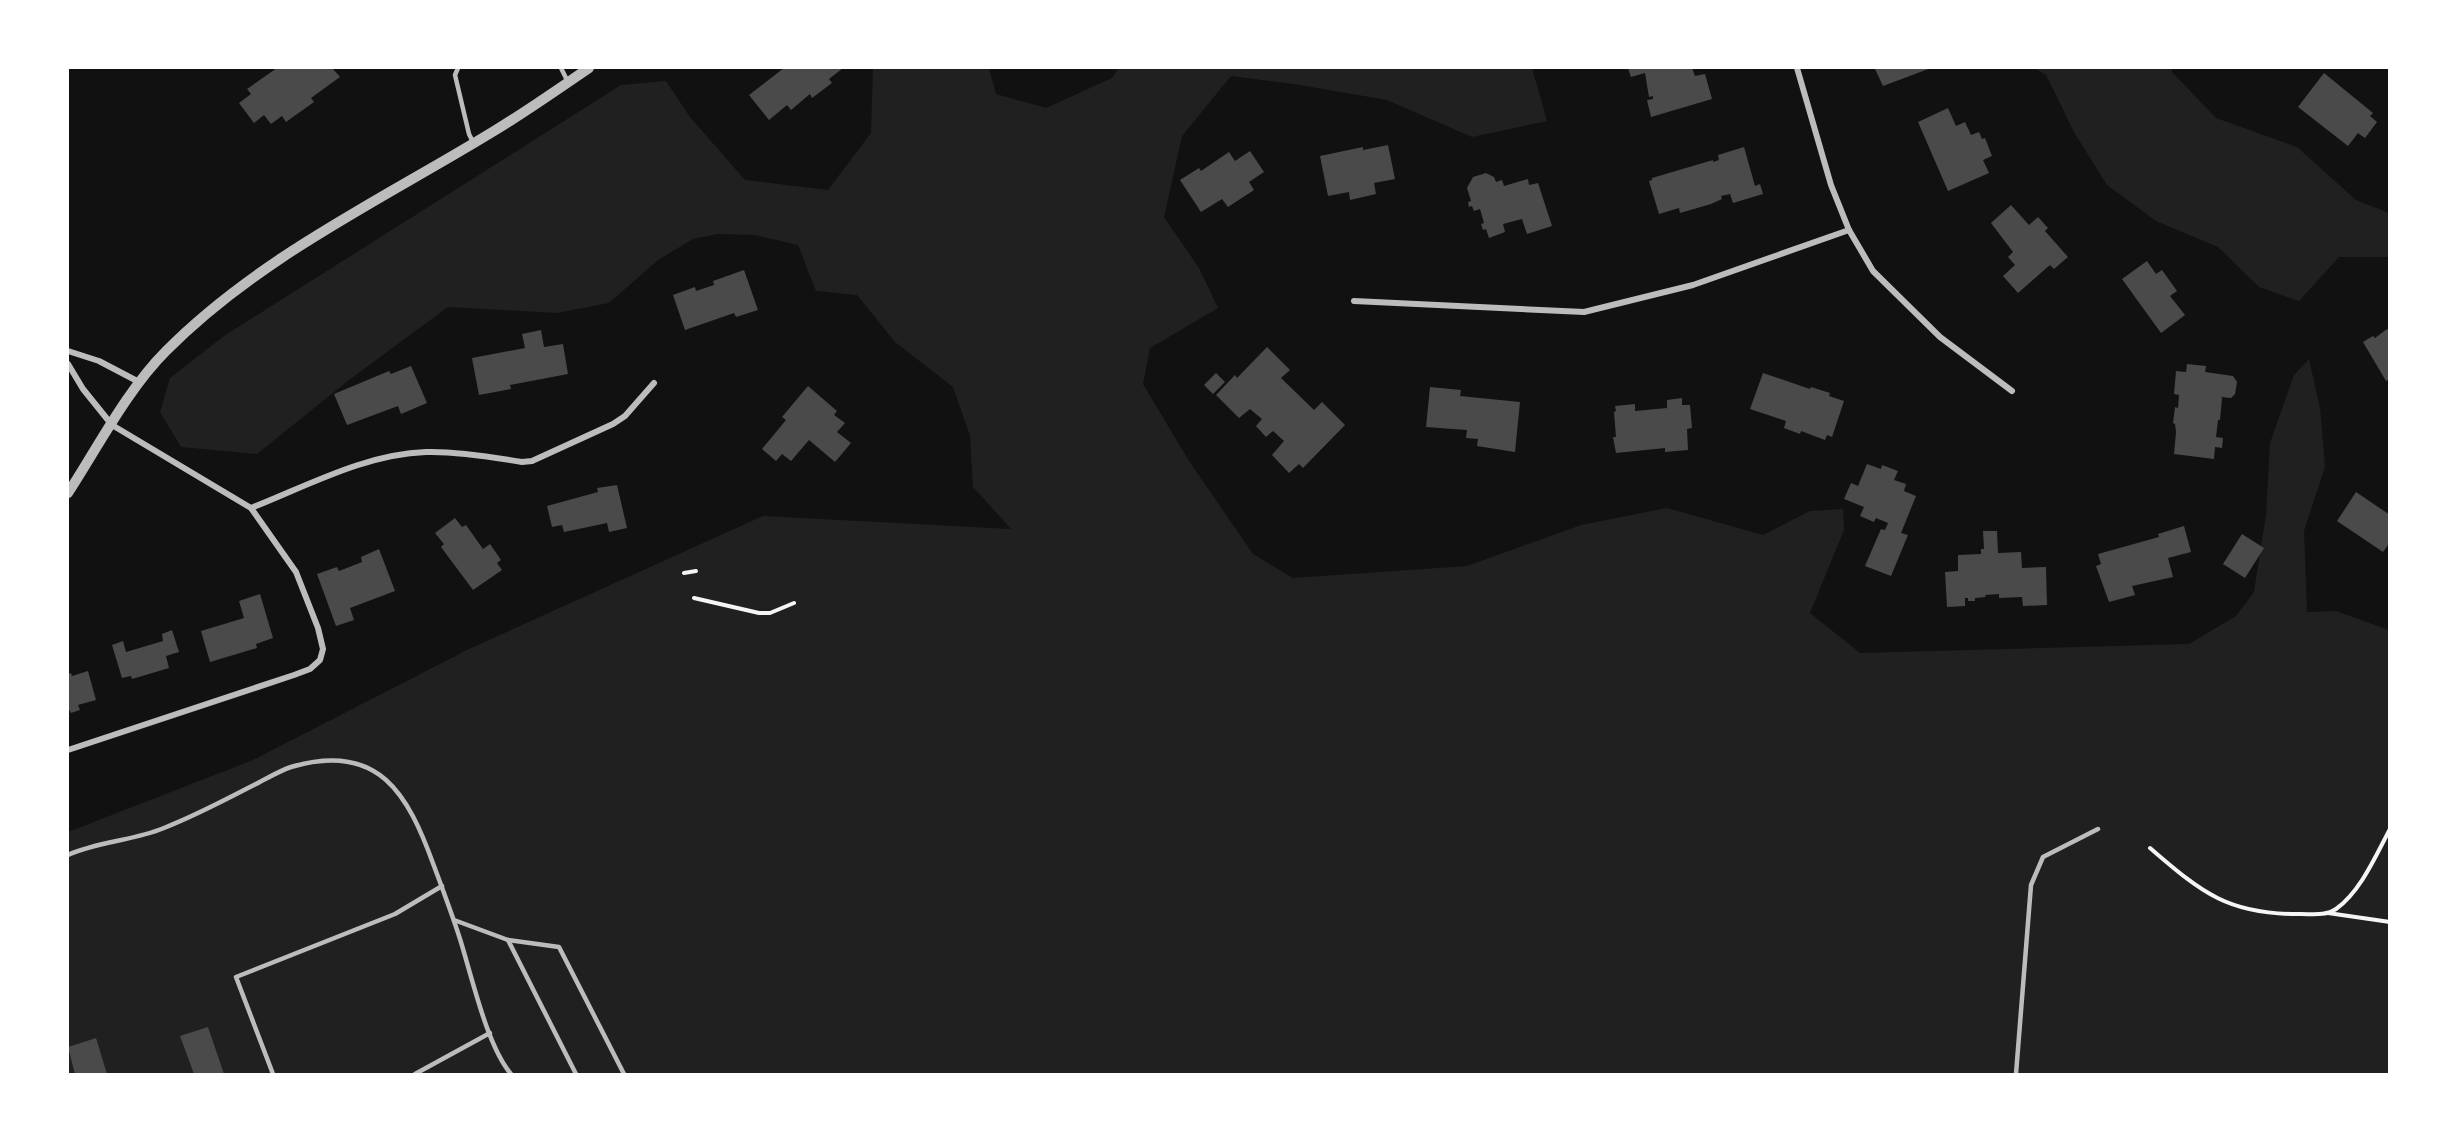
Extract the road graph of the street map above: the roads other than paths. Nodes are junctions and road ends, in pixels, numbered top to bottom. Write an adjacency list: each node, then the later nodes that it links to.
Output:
1 (459, 68): 6 (lane)
2 (561, 68): 5 (lane)
3 (589, 68): 5 (street)
4 (1797, 68): 7 (street)
5 (568, 82): 6 (street)
6 (474, 143): 11 (street)
7 (1850, 230): 8 (street); 13 (street)
8 (1354, 302)
9 (68, 351): 11 (street)
10 (68, 364): 14 (street)
11 (139, 382): 14 (street)
12 (654, 383): 16 (street)
13 (2012, 391)
14 (112, 425): 15 (street); 16 (street)
15 (68, 493)
16 (251, 508): 17 (street)
17 (68, 750)
18 (2098, 829): 29 (lane)
19 (68, 855): 20 (lane)
20 (441, 886): 21 (lane); 24 (lane)
21 (454, 920): 22 (lane); 23 (lane)
22 (508, 940): 27 (lane); 28 (lane)
23 (490, 1033): 25 (lane); 26 (lane)
24 (273, 1074)
25 (416, 1074)
26 (511, 1074)
27 (576, 1074)
28 (624, 1074)
29 (2016, 1074)

